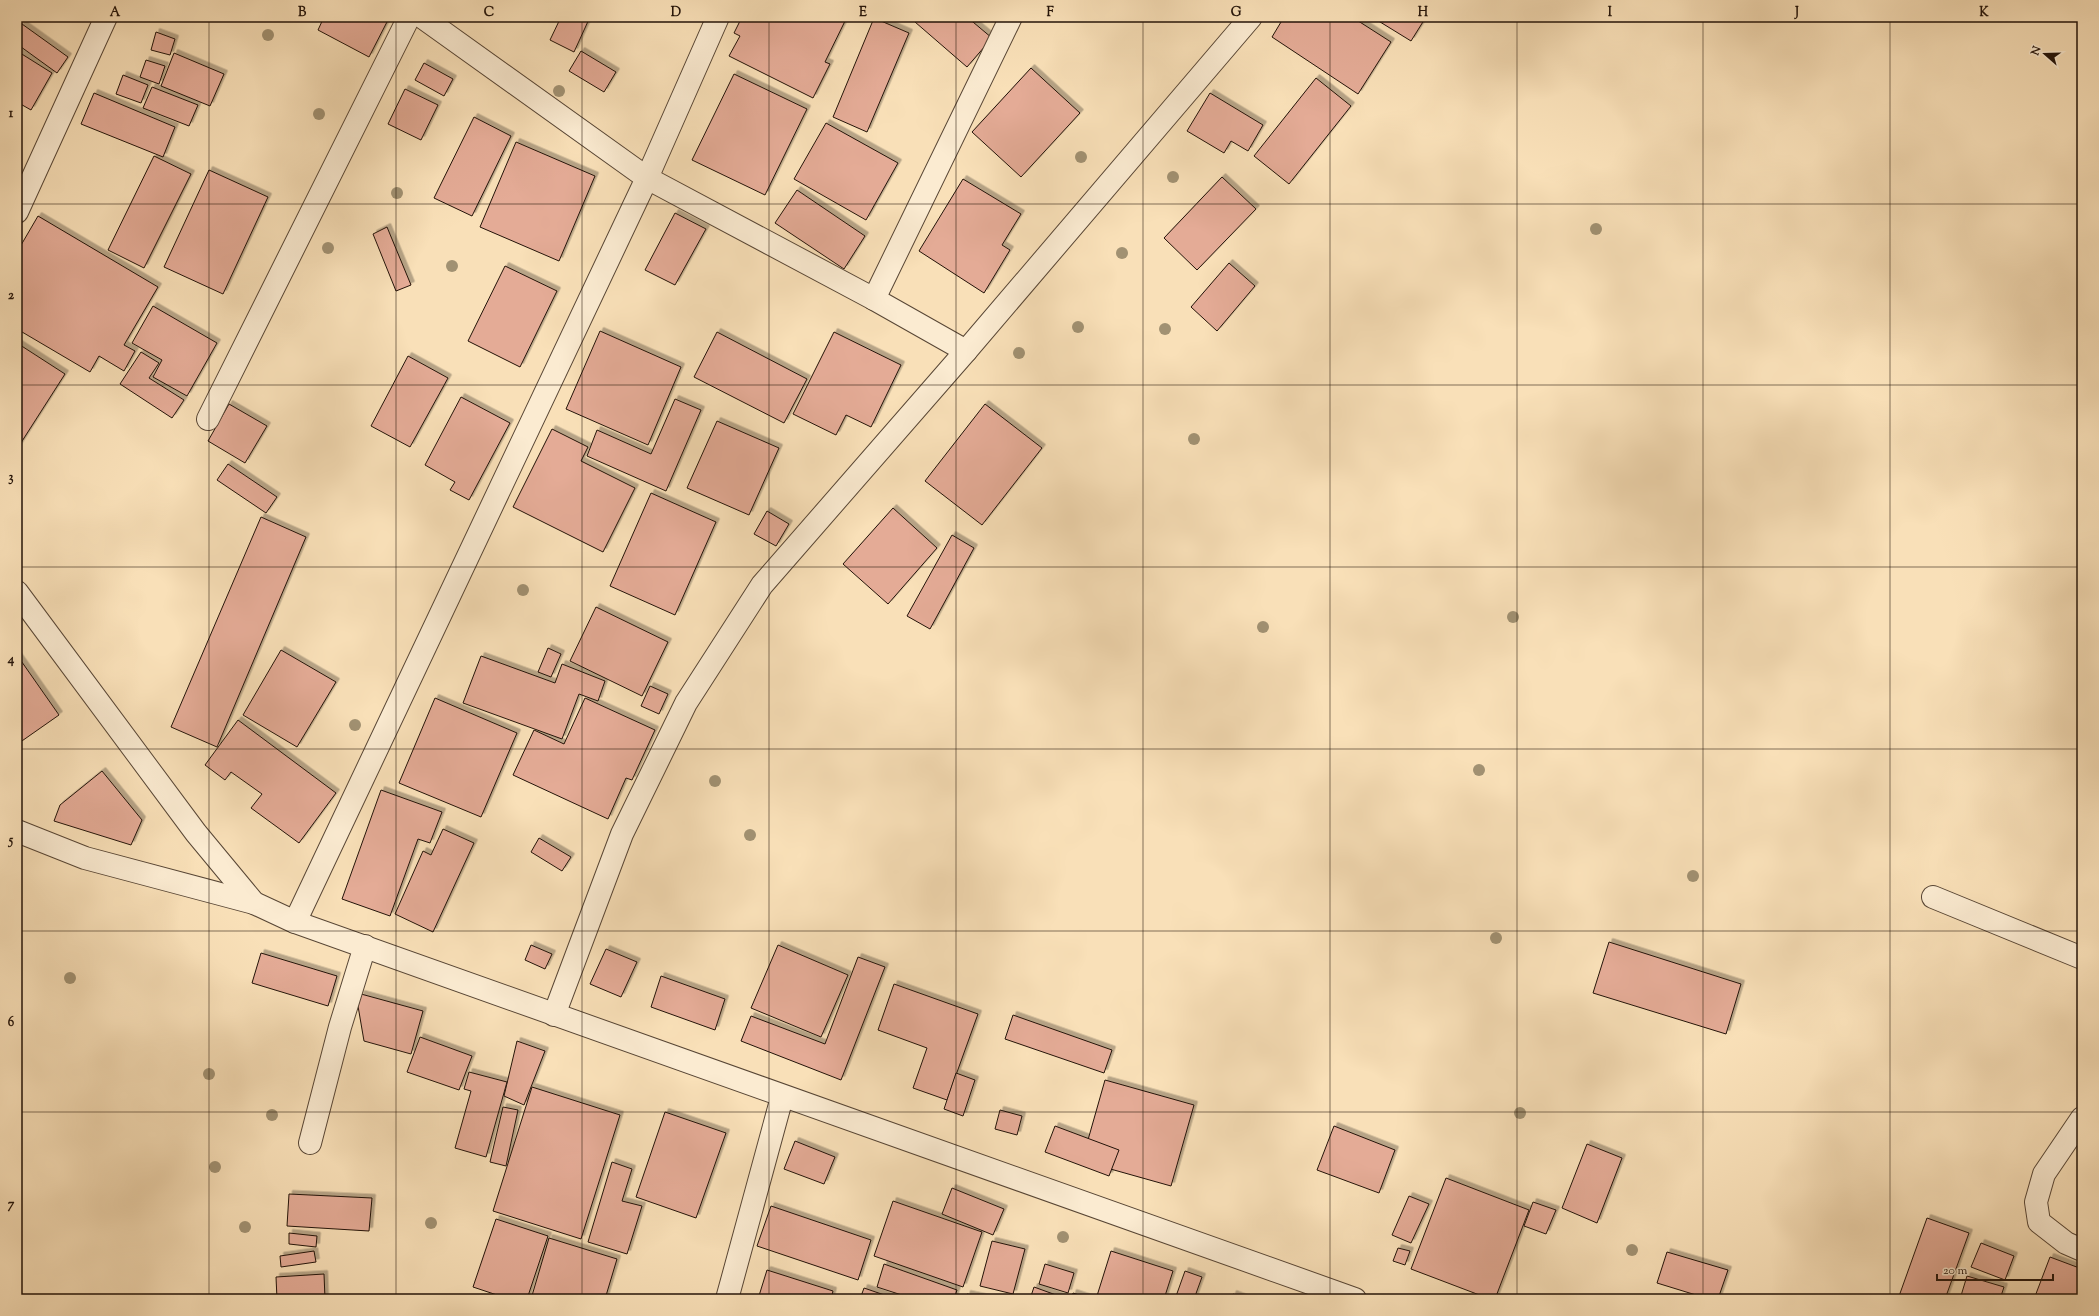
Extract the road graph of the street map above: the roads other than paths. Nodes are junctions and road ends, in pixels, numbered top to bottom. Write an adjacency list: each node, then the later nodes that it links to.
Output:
1 (106, 17): 8 (street)
2 (409, 17): 11 (street)
3 (422, 17): 7 (street)
4 (718, 17): 7 (street)
5 (1012, 17): 9 (street)
6 (1251, 17): 10 (street)
7 (648, 178): 9 (street); 16 (street)
8 (17, 212)
9 (874, 298): 10 (street)
10 (966, 351): 19 (street)
11 (208, 419)
12 (17, 592): 15 (street)
13 (17, 831): 15 (street)
14 (1933, 897): 18 (street)
15 (254, 903): 16 (street)
16 (295, 922): 17 (street)
17 (365, 946): 19 (street); 22 (street)
18 (2082, 958)
19 (554, 1015): 20 (street)
20 (782, 1097): 24 (street); 25 (street)
21 (2082, 1118): 23 (street)
22 (310, 1143)
23 (2082, 1250)
24 (727, 1299)
25 (1355, 1299)

